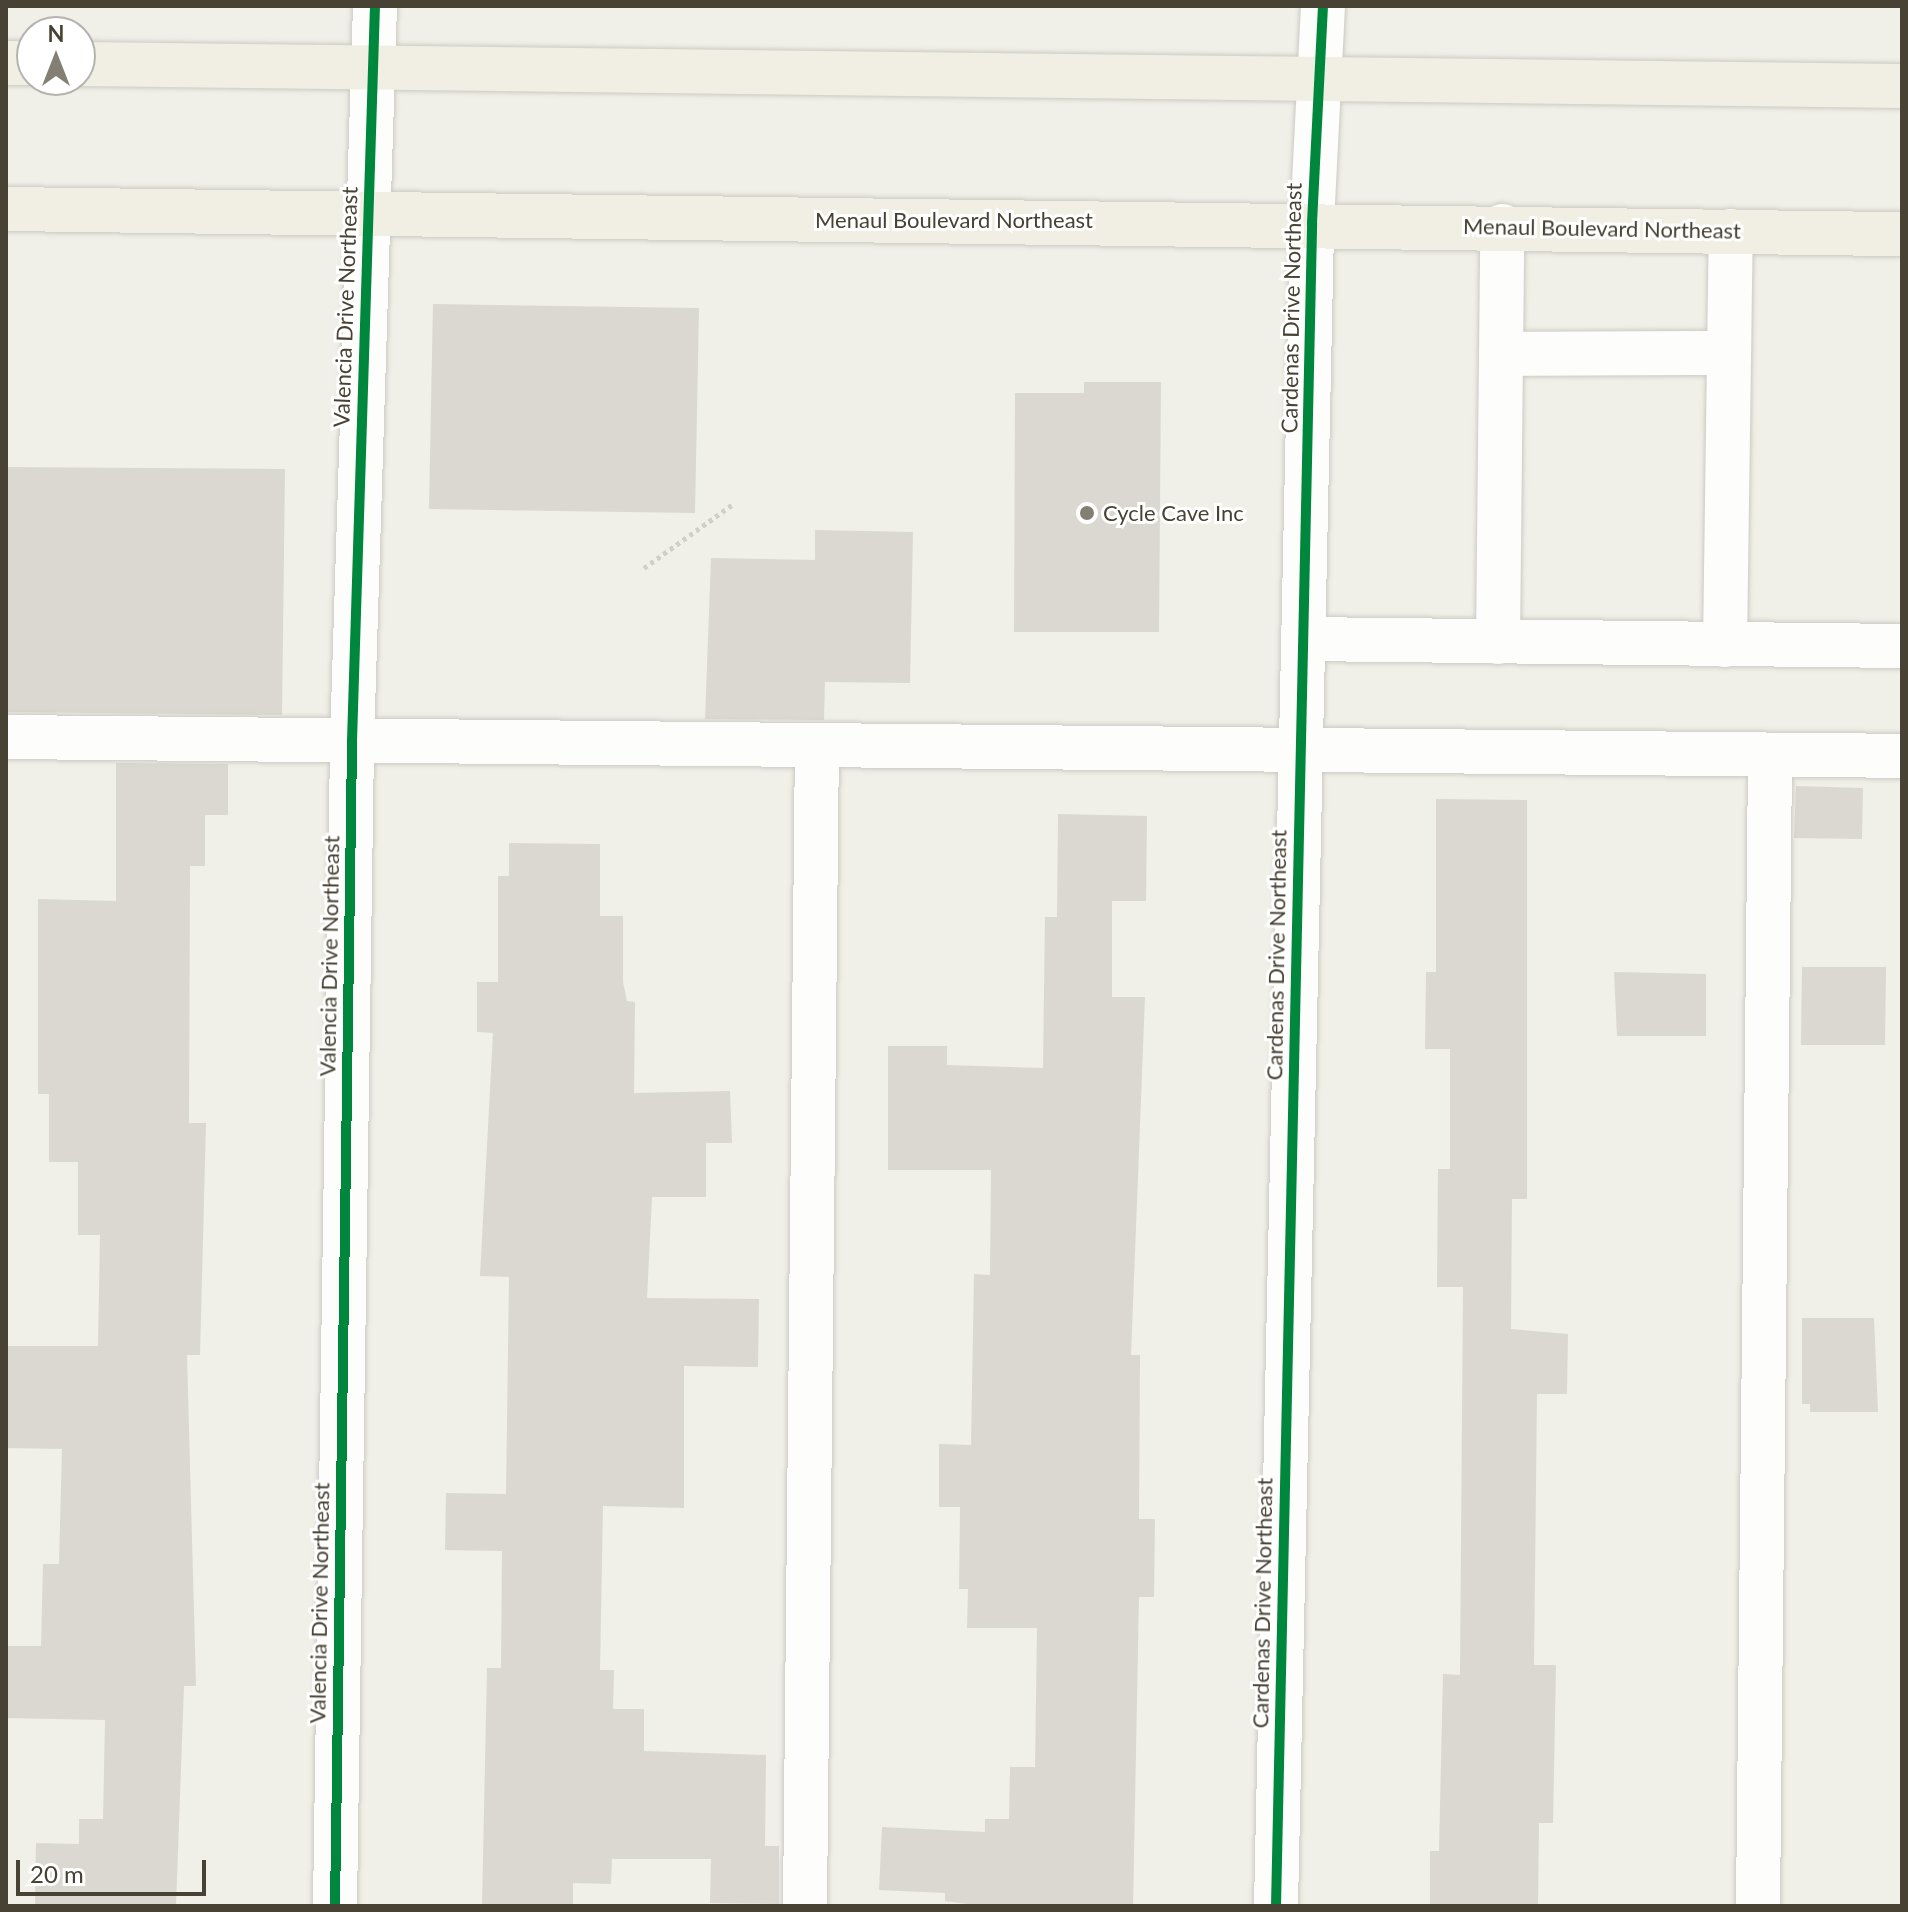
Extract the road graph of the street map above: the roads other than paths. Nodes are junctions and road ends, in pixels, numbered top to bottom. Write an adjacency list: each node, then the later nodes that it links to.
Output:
1 (375, 6): 4 (street, Valencia Drive Northeast)
2 (1323, 6): 5 (street, Cardenas Drive Northeast)
3 (96, 64): 4 (main road)
4 (374, 70): 5 (main road); 8 (street, Valencia Drive Northeast)
5 (1321, 77): 6 (main road); 9 (street, Cardenas Drive Northeast)
6 (1902, 86)
7 (6, 209): 8 (main road, Menaul Boulevard Northeast)
8 (367, 215): 9 (main road, Menaul Boulevard Northeast); 20 (street, Valencia Drive Northeast)
9 (1312, 223): 10 (main road, Menaul Boulevard Northeast); 15 (street, Cardenas Drive Northeast)
10 (1502, 226): 11 (main road, Menaul Boulevard Northeast); 14 (street)
11 (1731, 231): 12 (main road, Menaul Boulevard Northeast); 13 (street)
12 (1902, 234)
13 (1729, 353): 14 (street); 17 (street)
14 (1501, 354): 16 (street)
15 (1303, 639): 16 (street); 22 (street, Cardenas Drive Northeast)
16 (1498, 642): 17 (street)
17 (1725, 645): 18 (street)
18 (1902, 646)
19 (6, 737): 20 (street)
20 (352, 741): 21 (street); 25 (street, Valencia Drive Northeast)
21 (817, 745): 22 (street); 26 (street)
22 (1300, 750): 23 (street); 27 (street, Cardenas Drive Northeast)
23 (1770, 755): 24 (street); 28 (street)
24 (1902, 756)
25 (335, 1906)
26 (805, 1906)
27 (1276, 1906)
28 (1758, 1906)

